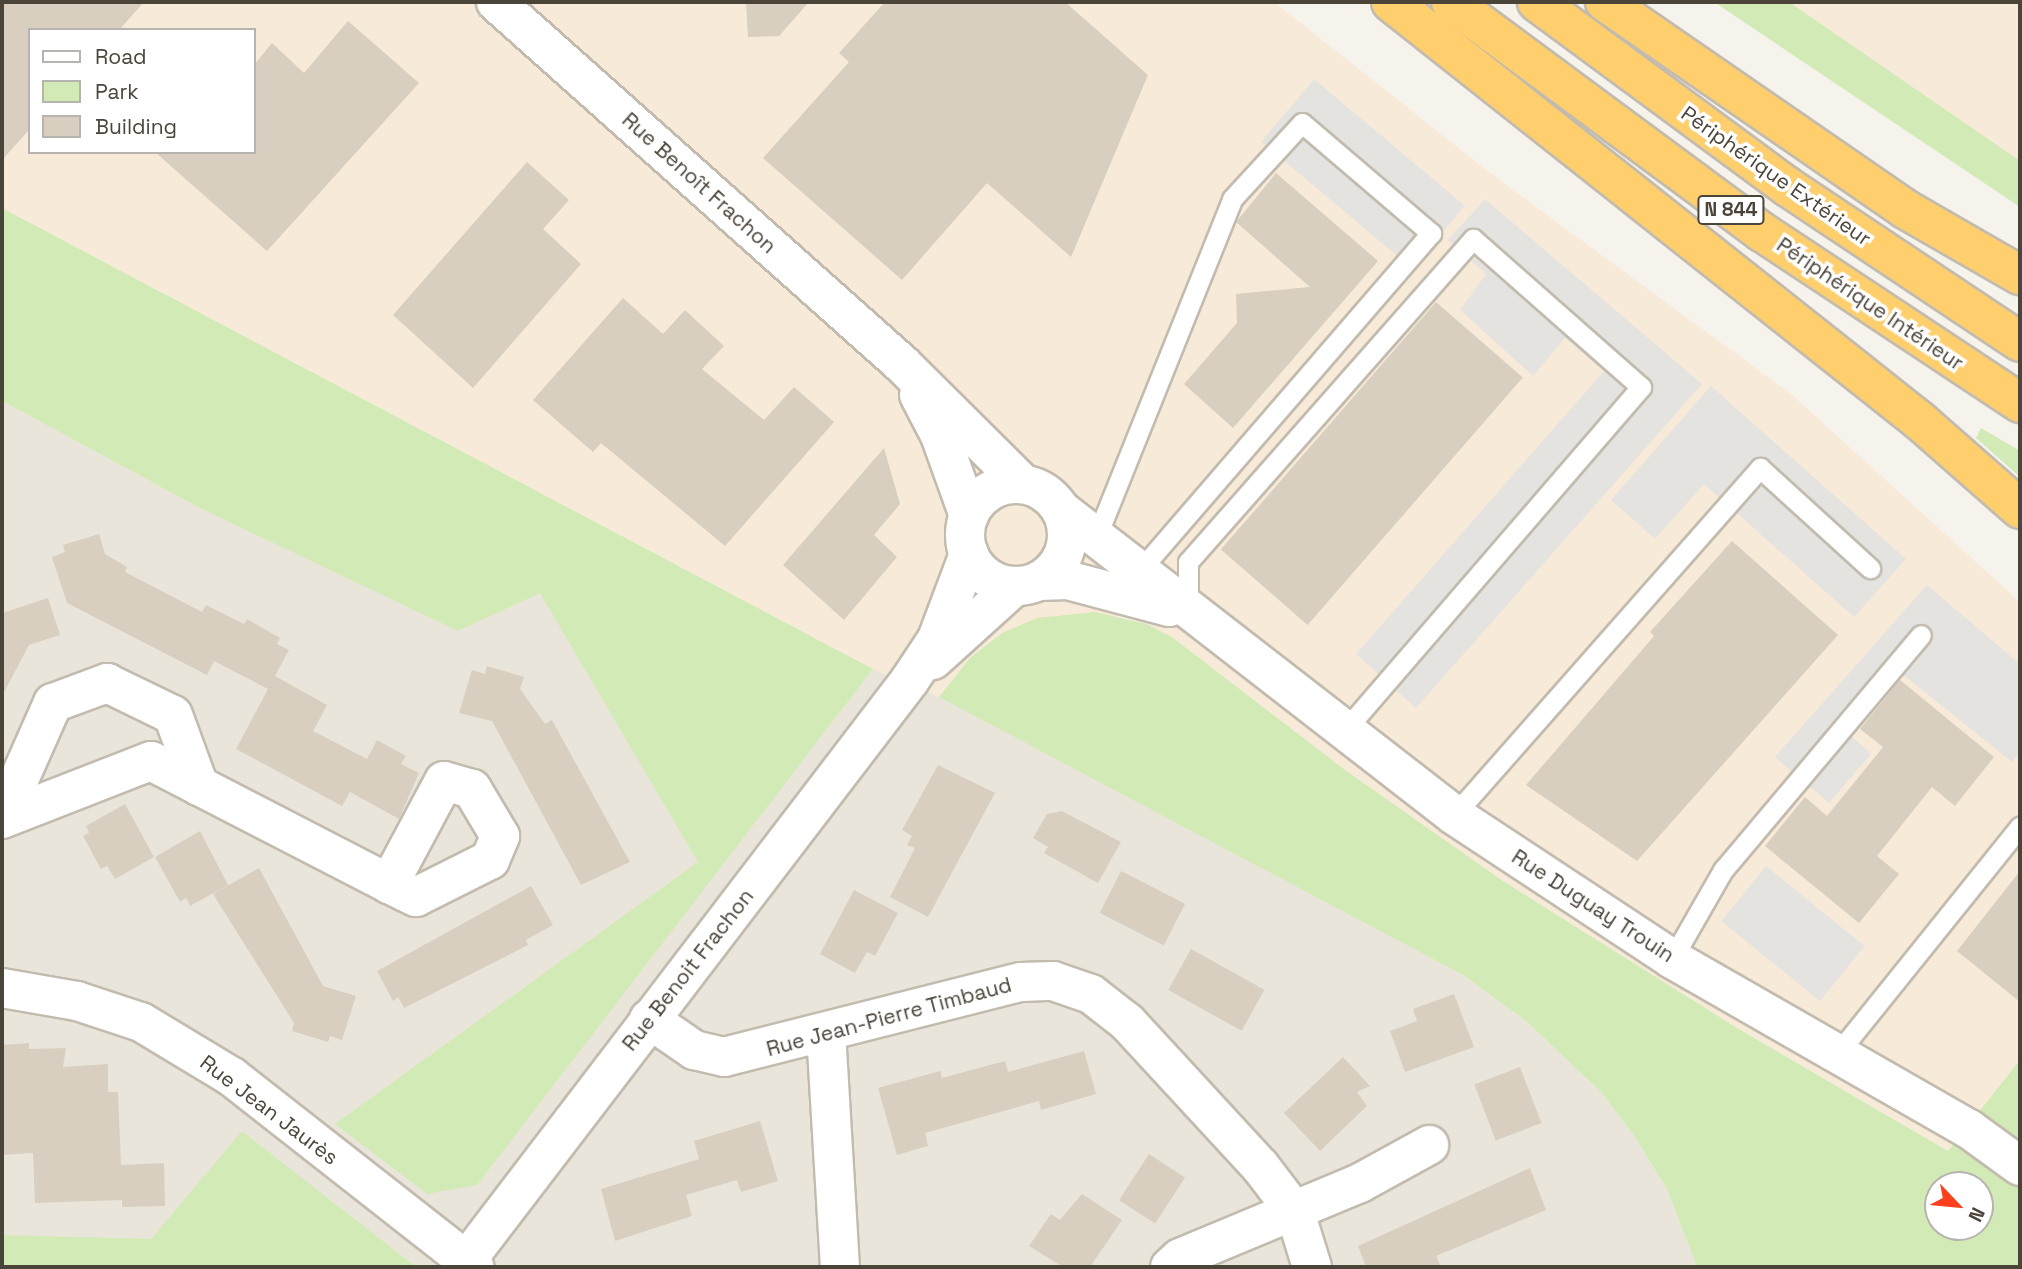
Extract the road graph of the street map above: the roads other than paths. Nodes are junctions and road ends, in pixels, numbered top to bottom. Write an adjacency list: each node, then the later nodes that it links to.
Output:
1 (496, 2): 8 (street, Rue Benoît Frachon)
2 (1391, 2): 11 (highway)
3 (1451, 2): 9 (highway, Périphérique Intérieur / N 844)
4 (1537, 2): 7 (highway, Périphérique Extérieur / N 844)
5 (1605, 2): 6 (highway)
6 (2012, 264)
7 (2020, 342)
8 (902, 364): 10 (street); 13 (street)
9 (2020, 402)
10 (1023, 484): 12 (street); 13 (street)
11 (2020, 509)
12 (1061, 510): 14 (street, Rue Duguay Trouin); 18 (street)
13 (969, 516): 15 (street)
14 (1096, 538): 17 (street, Rue Duguay Trouin); 17 (lane)
15 (969, 554): 18 (street); 21 (street, Rue Benoit Frachon)
16 (1870, 568): 24 (lane)
17 (1139, 573): 19 (street, Rue Duguay Trouin)
18 (1027, 584): 19 (street, Rue Duguay Trouin); 21 (street, Rue Benoit Frachon)
19 (1188, 613): 22 (street, Rue Duguay Trouin); 22 (lane)
20 (1921, 635): 28 (lane)
21 (910, 680): 30 (street, Rue Benoit Frachon)
22 (1344, 731): 24 (street, Rue Duguay Trouin)
23 (199, 786): 25 (street); 25 (street); 27 (street)
24 (1454, 815): 28 (street, Rue Duguay Trouin)
25 (2, 818)
26 (2020, 826): 32 (lane)
27 (389, 884)
28 (1672, 959): 32 (street, Rue Duguay Trouin)
29 (2, 988): 36 (street, Rue Jean Jaurès)
30 (649, 1019): 31 (street, Rue Jean-Pierre Timbaud); 36 (street, Rue Benoit Frachon)
31 (826, 1032): 35 (street, Rue Jean-Pierre Timbaud); 37 (street)
32 (1836, 1054): 34 (street, Rue Duguay Trouin)
33 (1429, 1145): 35 (street)
34 (2020, 1167)
35 (1295, 1212): 38 (street); 39 (street, Rue Jean-Pierre Timbaud)
36 (470, 1264)
37 (840, 1267)
38 (1170, 1267)
39 (1311, 1267)

